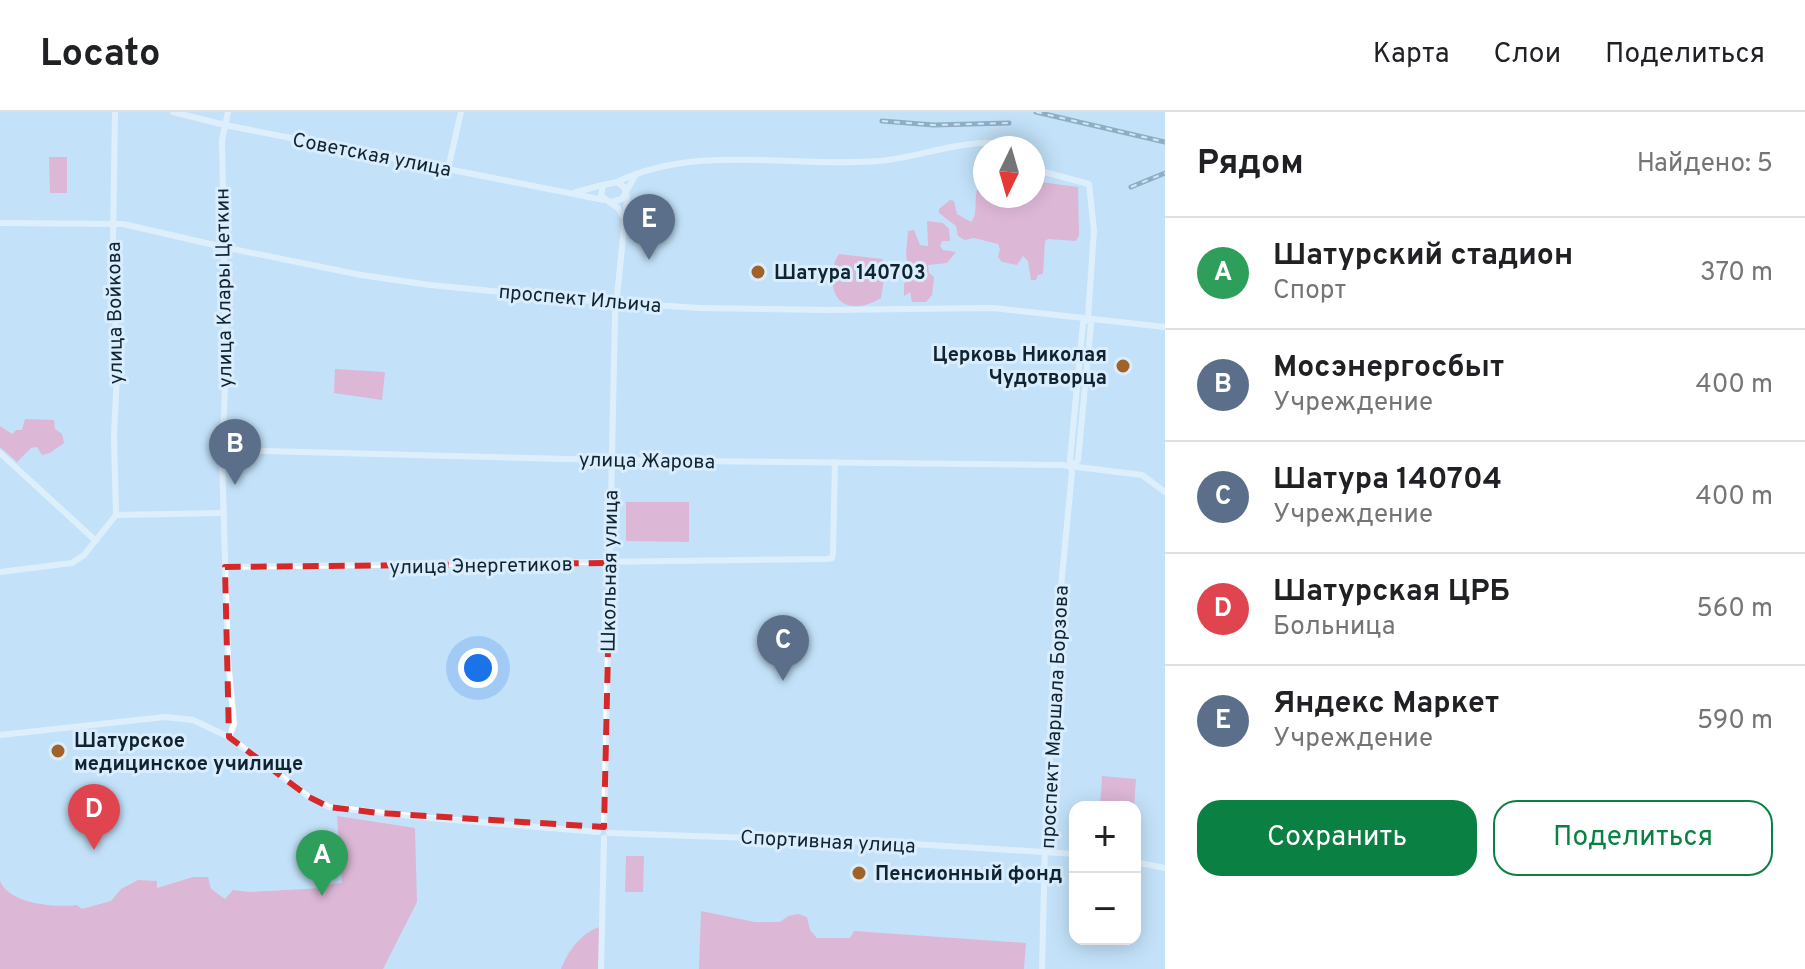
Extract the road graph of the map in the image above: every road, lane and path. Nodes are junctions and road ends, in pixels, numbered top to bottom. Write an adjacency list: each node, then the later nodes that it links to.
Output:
1 (115, 112): 17 (street, улица Войкова)
2 (173, 112): 5 (street, Советская улица)
3 (228, 112): 5 (street, улица Клары Цеткин)
4 (461, 112): 7 (street)
5 (225, 125): 7 (street, Советская улица); 18 (street, улица Клары Цеткин)
6 (973, 145): 9 (street)
7 (448, 169): 13 (street, Советская улица)
8 (1045, 172): 20 (street, проспект Маршала Борзова)
9 (636, 174): 10 (street); 12 (street)
10 (617, 182): 11 (street); 12 (street)
11 (603, 185): 13 (street, Советская улица); 14 (street)
12 (626, 192): 14 (street); 15 (street, Школьная улица)
13 (572, 193): 14 (street, Советская улица)
14 (608, 201): 15 (street)
15 (625, 219): 19 (street, Школьная улица)
16 (0, 223): 17 (street, проспект Ильича)
17 (113, 223): 18 (street, проспект Ильича); 29 (street, улица Войкова)
18 (223, 247): 19 (street, проспект Ильича); 22 (street, улица Клары Цеткин)
19 (616, 303): 20 (street, проспект Ильича); 24 (street, Школьная улица)
20 (1088, 318): 21 (street, проспект Ильича); 26 (street, проспект Маршала Борзова)
21 (1165, 327)
22 (222, 450): 24 (street, улица Жарова); 28 (street, улица Клары Цеткин)
23 (0, 453): 30 (street)
24 (612, 461): 25 (street, улица Жарова); 31 (street, Школьная улица)
25 (835, 462): 26 (street, улица Жарова); 31 (street, улица Энергетиков)
26 (1073, 466): 27 (street, улица Жарова); 37 (street, проспект Маршала Борзова)
27 (1165, 492)
28 (224, 513): 29 (street); 32 (street, улица Клары Цеткин)
29 (116, 515): 30 (street)
30 (96, 541): 33 (street)
31 (610, 563): 32 (street, улица Энергетиков); 36 (street, Школьная улица)
32 (225, 567): 35 (street, улица Клары Цеткин)
33 (0, 572)
34 (0, 735): 35 (street, Спортивная улица)
35 (229, 737): 36 (street, Спортивная улица)
36 (604, 832): 37 (street, Спортивная улица); 41 (street, Школьная улица)
37 (1046, 851): 38 (street, Спортивная улица); 42 (street, проспект Маршала Борзова)
38 (1069, 853)
39 (1141, 863): 40 (street)
40 (1165, 868)
41 (601, 969)
42 (1042, 969)

